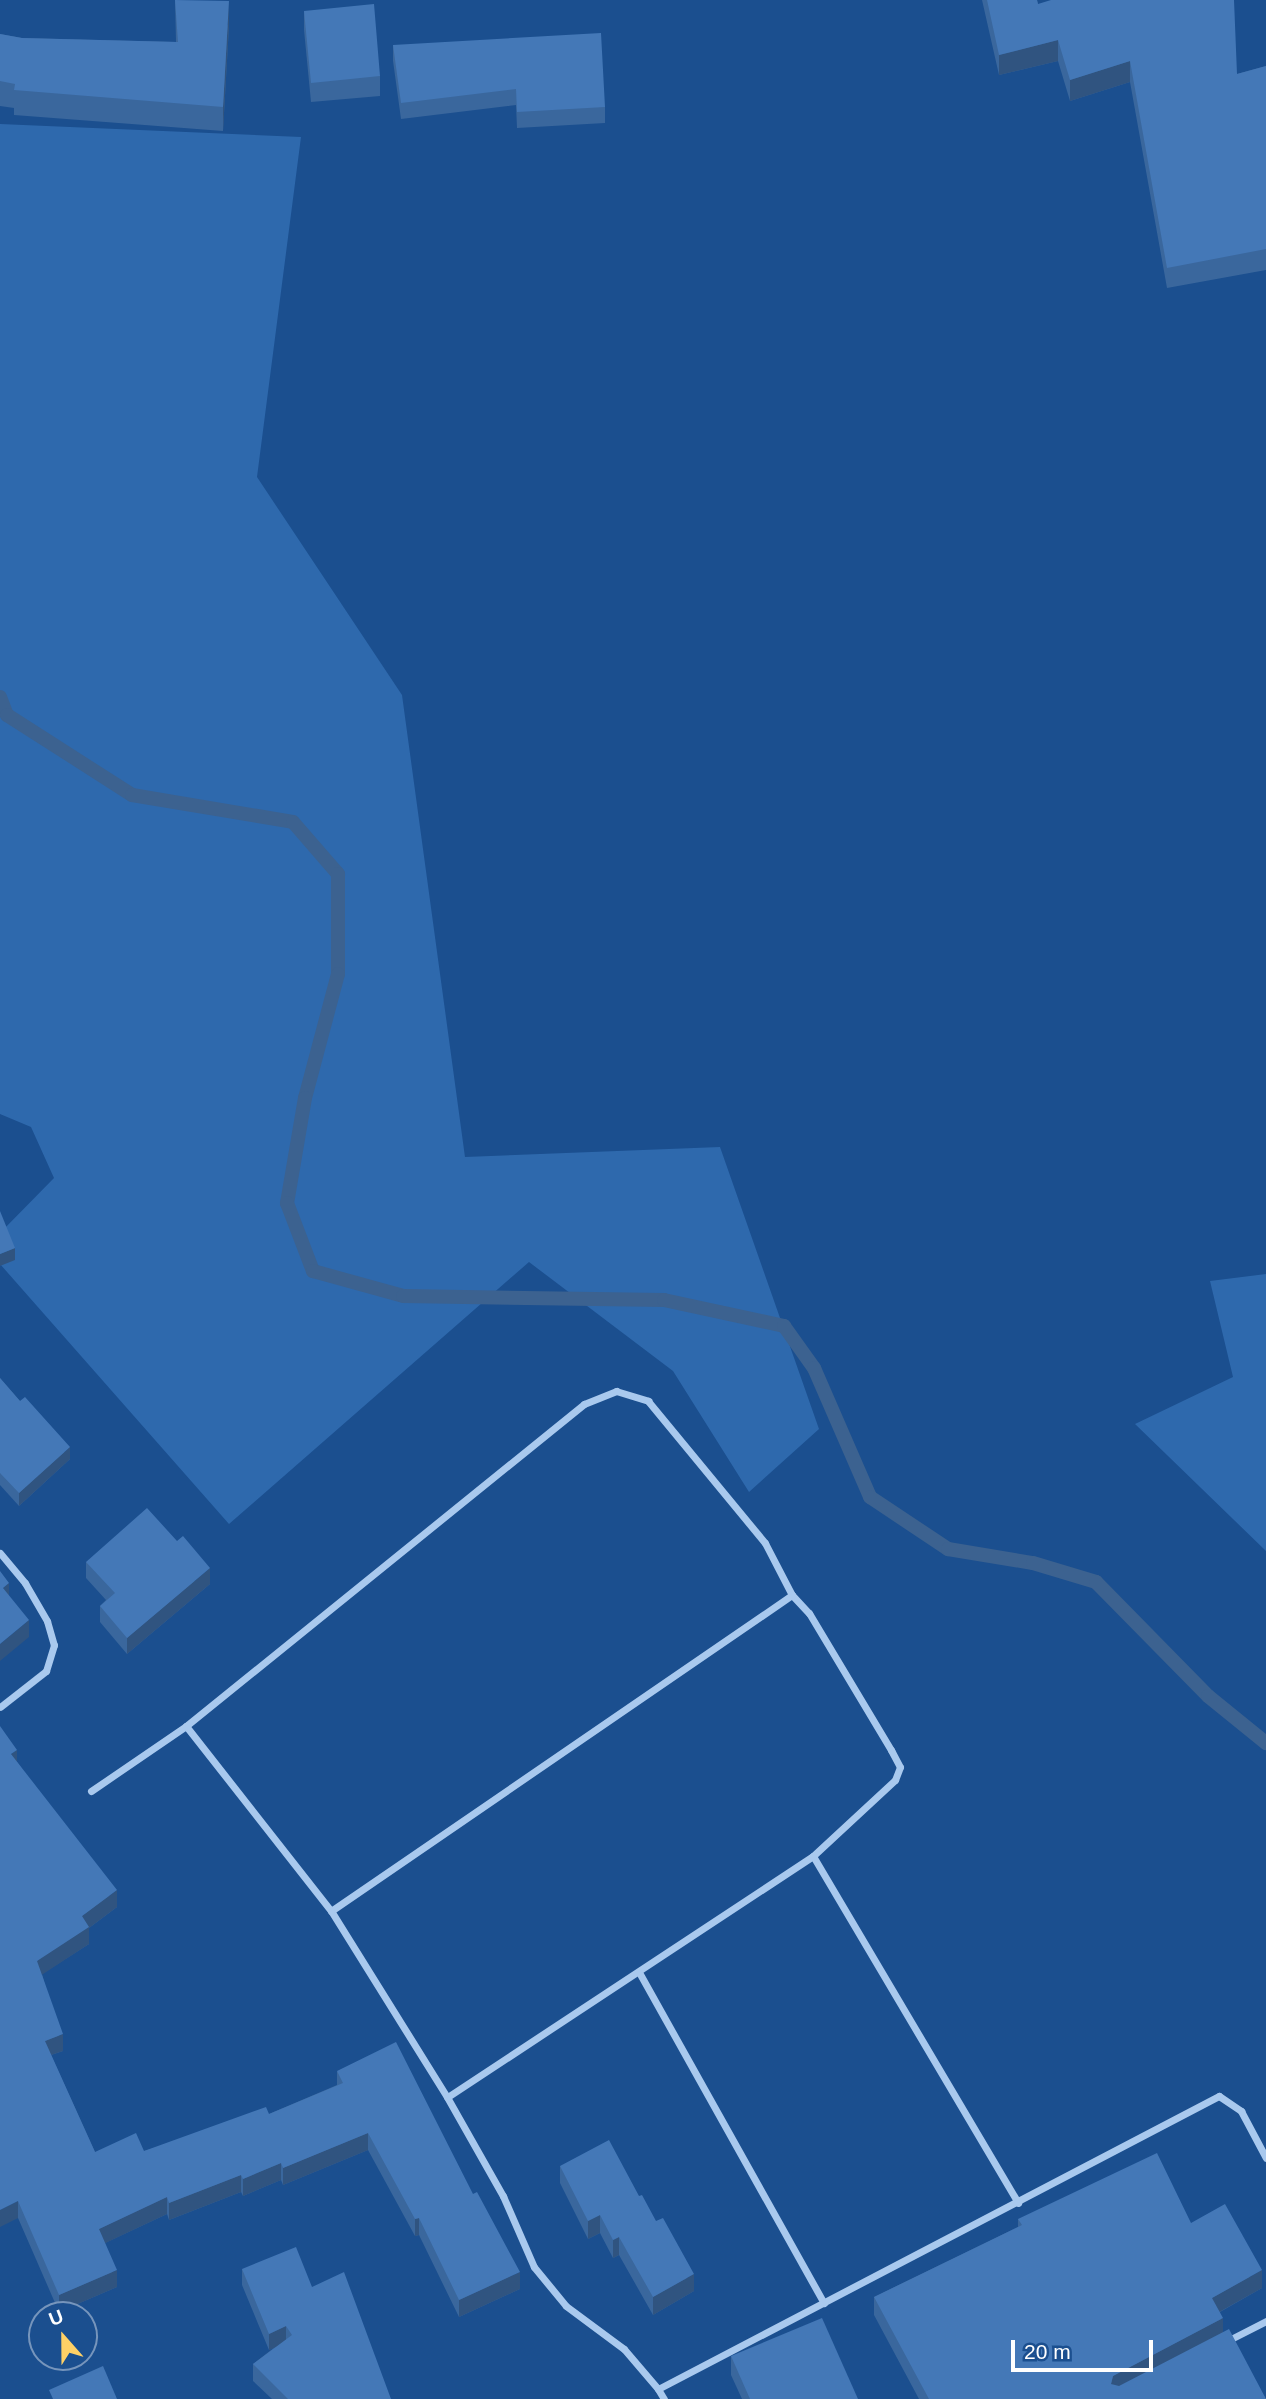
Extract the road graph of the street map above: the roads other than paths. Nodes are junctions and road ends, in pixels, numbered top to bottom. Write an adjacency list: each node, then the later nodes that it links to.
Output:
1 (0, 1553): 3 (street)
2 (792, 1595): 4 (street); 6 (street); 7 (street)
3 (0, 1707)
4 (186, 1726): 5 (street); 7 (street)
5 (91, 1791)
6 (813, 1856): 8 (street); 11 (street)
7 (331, 1911): 9 (street)
8 (640, 1974): 9 (street); 12 (street)
9 (447, 2097): 15 (street)
10 (1266, 2158): 11 (street)
11 (1018, 2203): 12 (street)
12 (824, 2303): 15 (street)
13 (1266, 2320): 14 (street)
14 (1220, 2345)
15 (658, 2389): 16 (street)
16 (664, 2399)

